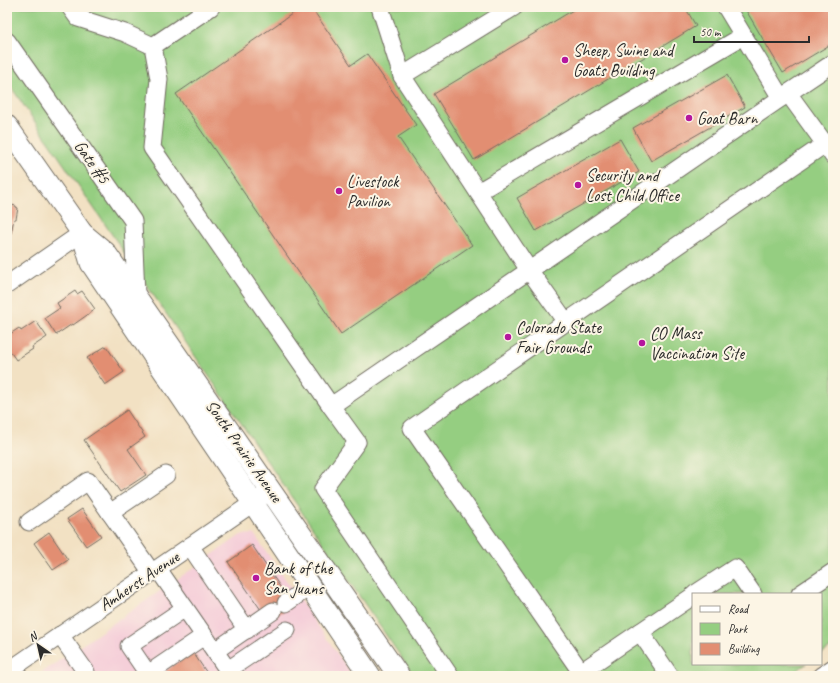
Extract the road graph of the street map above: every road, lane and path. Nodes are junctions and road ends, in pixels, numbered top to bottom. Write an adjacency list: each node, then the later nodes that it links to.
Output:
1 (70, 7): 8 (street)
2 (212, 7): 8 (street)
3 (380, 7): 10 (street)
4 (514, 7): 10 (street)
5 (726, 7): 6 (street)
6 (743, 36): 11 (street); 14 (street)
7 (7, 41): 18 (street, Gate #5)
8 (152, 46): 20 (street)
9 (833, 63): 11 (street)
10 (402, 76): 14 (street)
11 (785, 95): 13 (street); 16 (street)
12 (7, 126): 15 (main road, South Prairie Avenue)
13 (829, 150): 19 (street)
14 (478, 192): 16 (street)
15 (82, 233): 17 (street); 18 (main road, South Prairie Avenue); 23 (main road, South Prairie Avenue)
16 (529, 270): 19 (street); 20 (street)
17 (7, 285)
18 (136, 296): 22 (main road, South Prairie Avenue)
19 (566, 322): 37 (street)
20 (331, 406): 47 (street)
21 (166, 475): 24 (street)
22 (271, 490): 23 (street, Amherst Avenue); 46 (main road, South Prairie Avenue)
23 (253, 503): 26 (street, Amherst Avenue); 29 (main road, South Prairie Avenue)
24 (110, 513): 25 (street); 27 (street)
25 (29, 522)
26 (190, 546): 27 (street, Amherst Avenue); 35 (street)
27 (155, 571): 34 (street); 38 (street, Amherst Avenue)
28 (833, 572): 32 (street)
29 (309, 587): 35 (street); 45 (main road, South Prairie Avenue)
30 (697, 593): 31 (street)
31 (752, 593)
32 (802, 593)
33 (692, 597): 37 (street)
34 (185, 608): 39 (street); 39 (street)
35 (247, 630): 40 (street)
36 (287, 630): 43 (street)
37 (640, 632): 48 (street)
38 (60, 635): 42 (street, Amherst Avenue); 44 (street)
39 (204, 636): 40 (street)
40 (215, 652): 43 (street)
41 (833, 668): 49 (street)
42 (7, 672)
43 (230, 673)
44 (81, 676)
45 (370, 676)
46 (399, 676)
47 (450, 676)
48 (670, 676)
49 (821, 676)

